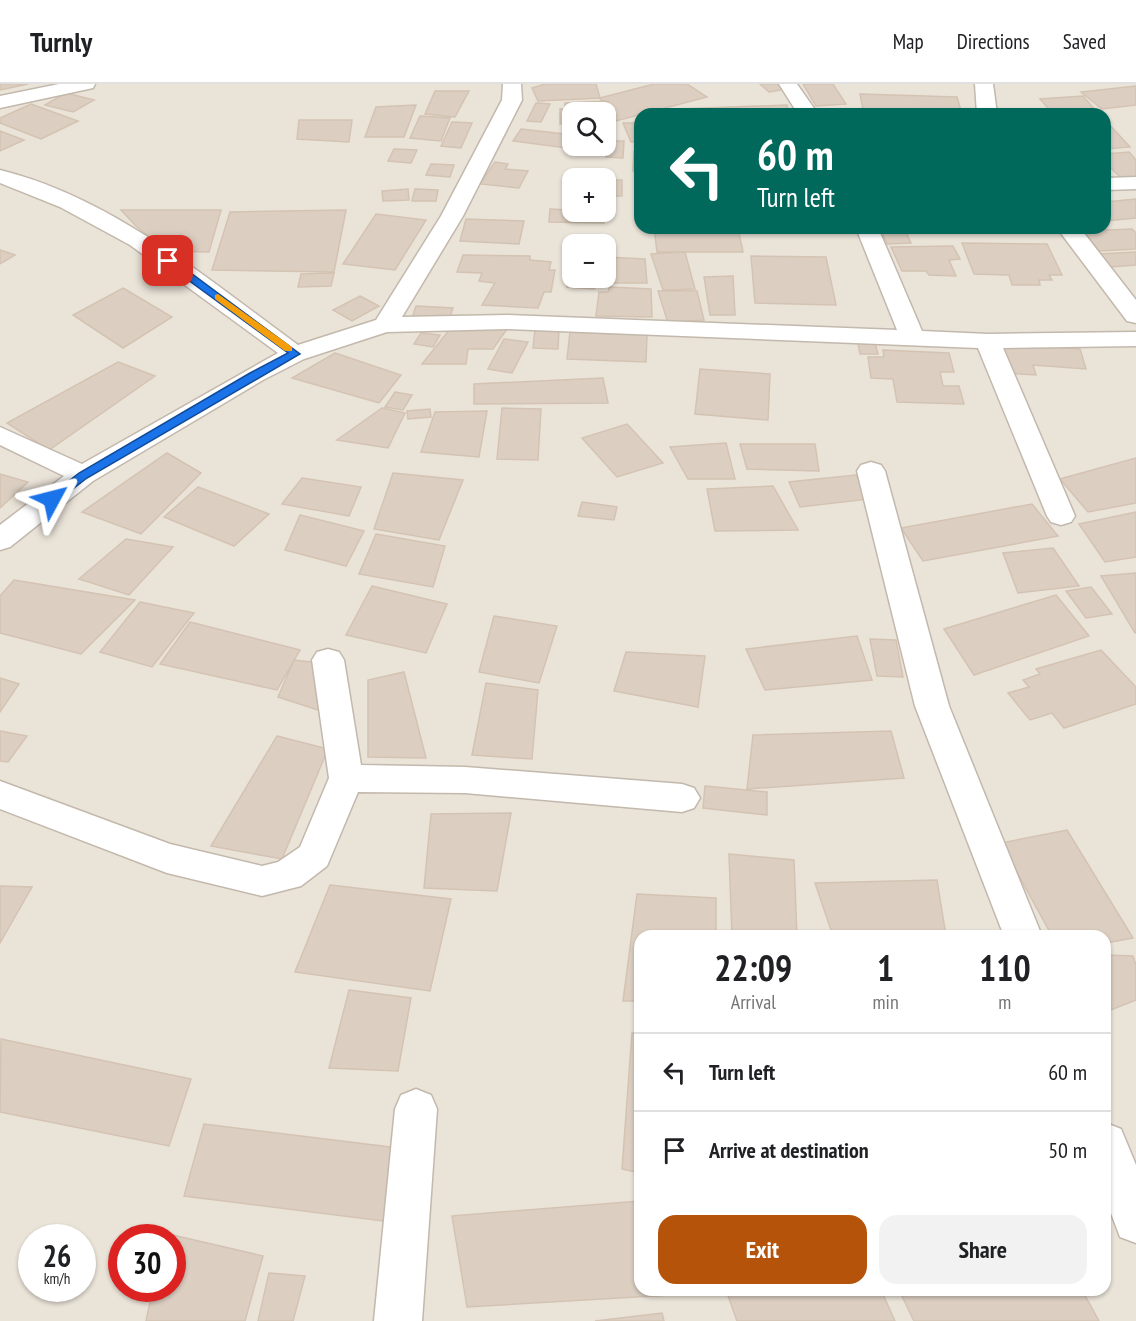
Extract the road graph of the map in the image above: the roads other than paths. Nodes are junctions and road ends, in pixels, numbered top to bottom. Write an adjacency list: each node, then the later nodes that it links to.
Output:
1 (86, 84): 5 (street)
2 (512, 84): 14 (street)
3 (788, 84): 6 (street)
4 (984, 84): 7 (street)
5 (0, 102)
6 (804, 108)
7 (986, 108)
8 (0, 176): 18 (street)
9 (1136, 183): 10 (street)
10 (1111, 184)
11 (870, 234): 15 (street)
12 (1073, 234): 13 (street)
13 (1136, 316)
14 (385, 325): 15 (street); 18 (street)
15 (913, 338): 17 (street)
16 (1136, 339): 17 (street)
17 (988, 341): 22 (street)
18 (295, 354): 21 (street)
19 (0, 435): 21 (street)
20 (871, 471): 28 (street)
21 (83, 475): 23 (street)
22 (1061, 516)
23 (0, 540)
24 (328, 660): 25 (street)
25 (346, 778): 26 (street); 27 (street)
26 (0, 795)
27 (682, 798)
28 (1021, 930)
29 (416, 1109): 32 (street)
30 (1111, 1156): 31 (street)
31 (1136, 1221)
32 (398, 1321)

